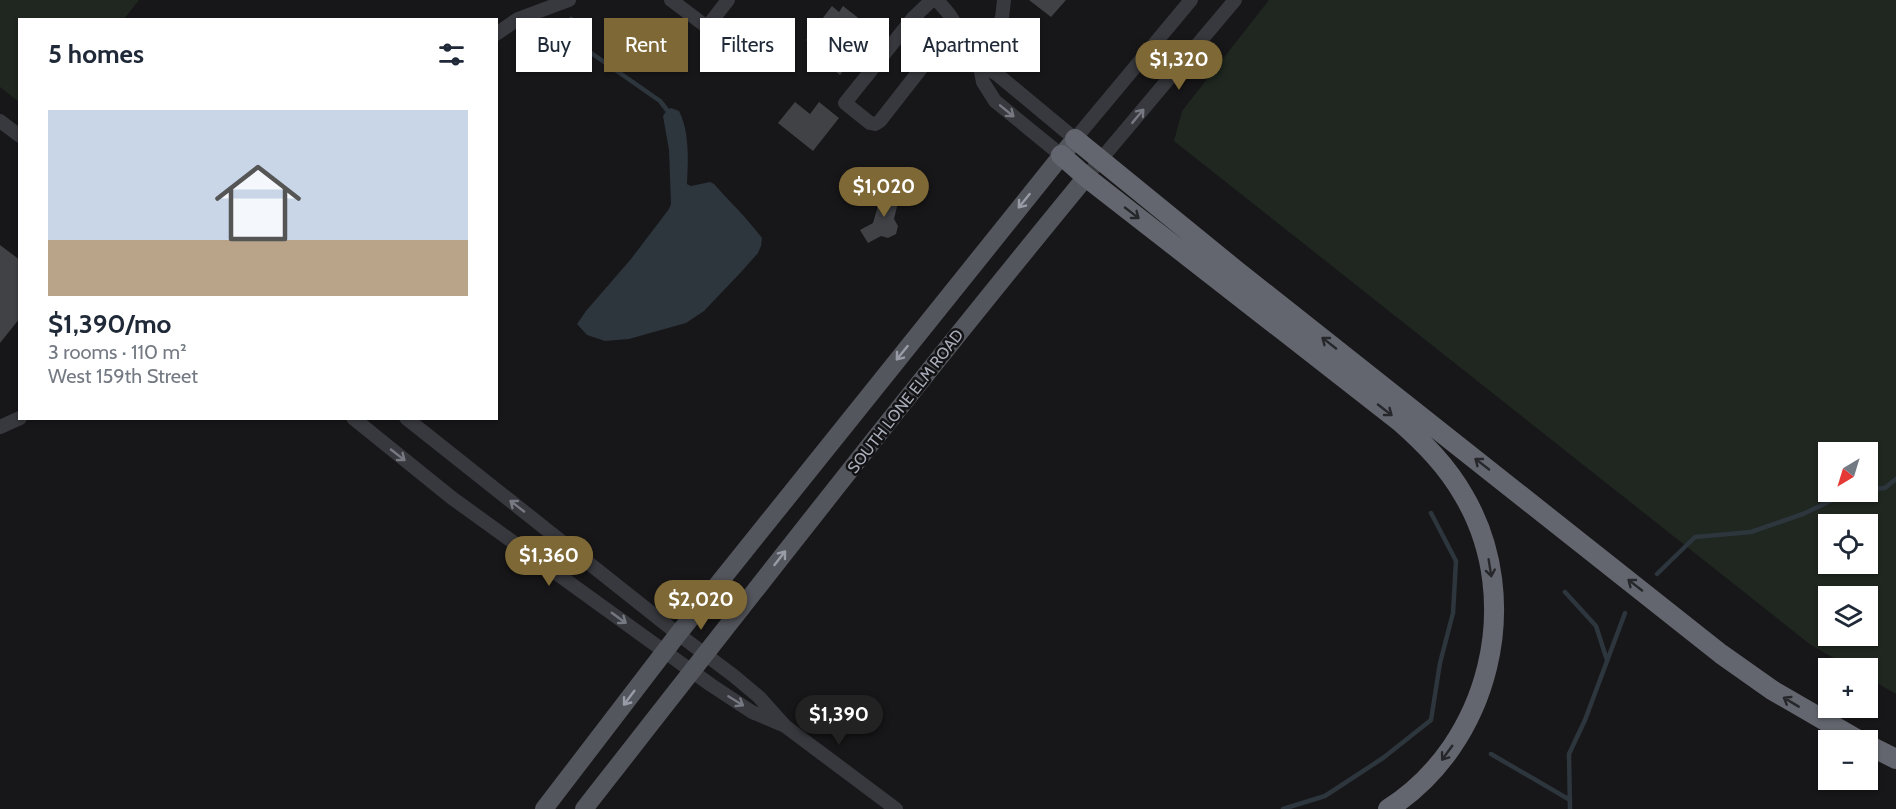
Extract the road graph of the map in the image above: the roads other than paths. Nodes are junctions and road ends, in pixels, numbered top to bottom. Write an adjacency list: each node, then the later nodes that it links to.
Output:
1 (569, 0): 12 (street)
2 (671, 0): 3 (street)
3 (728, 0)
4 (932, 0): 9 (street)
5 (937, 0): 10 (street)
6 (1004, 0): 11 (street)
7 (1191, 0): 17 (street, SOUTH LONE ELM ROAD)
8 (1234, 0): 19 (street, SOUTH LONE ELM ROAD, one-way to 8)
9 (913, 18): 9 (street)
10 (952, 18)
11 (1002, 18)
12 (498, 33)
13 (981, 72): 18 (street, one-way to 18)
14 (991, 72): 17 (street)
15 (0, 120): 16 (street)
16 (18, 134)
17 (1075, 139): 18 (main road, SOUTH LONE ELM ROAD); 19 (highway)
18 (1061, 155): 20 (highway); 25 (main road, SOUTH LONE ELM ROAD, one-way to 25)
19 (1100, 161): 20 (street, SOUTH LONE ELM ROAD); 30 (highway, one-way to 19)
20 (1086, 177): 27 (main road, SOUTH LONE ELM ROAD, one-way to 20); 36 (highway, one-way to 36)
21 (18, 419): 24 (street)
22 (355, 420): 26 (street, one-way to 26)
23 (409, 420): 25 (street, one-way to 23)
24 (0, 427)
25 (678, 634): 26 (main road, SOUTH LONE ELM ROAD); 27 (street)
26 (665, 651): 28 (street); 33 (main road, SOUTH LONE ELM ROAD, one-way to 33)
27 (704, 653): 28 (main road, SOUTH LONE ELM ROAD); 29 (street)
28 (691, 670): 29 (street, one-way to 29); 34 (main road, SOUTH LONE ELM ROAD)
29 (785, 726): 35 (street)
30 (1841, 730)
31 (1878, 750): 32 (highway)
32 (1896, 759)
33 (548, 804)
34 (584, 809)
35 (896, 809)
36 (1388, 809)

